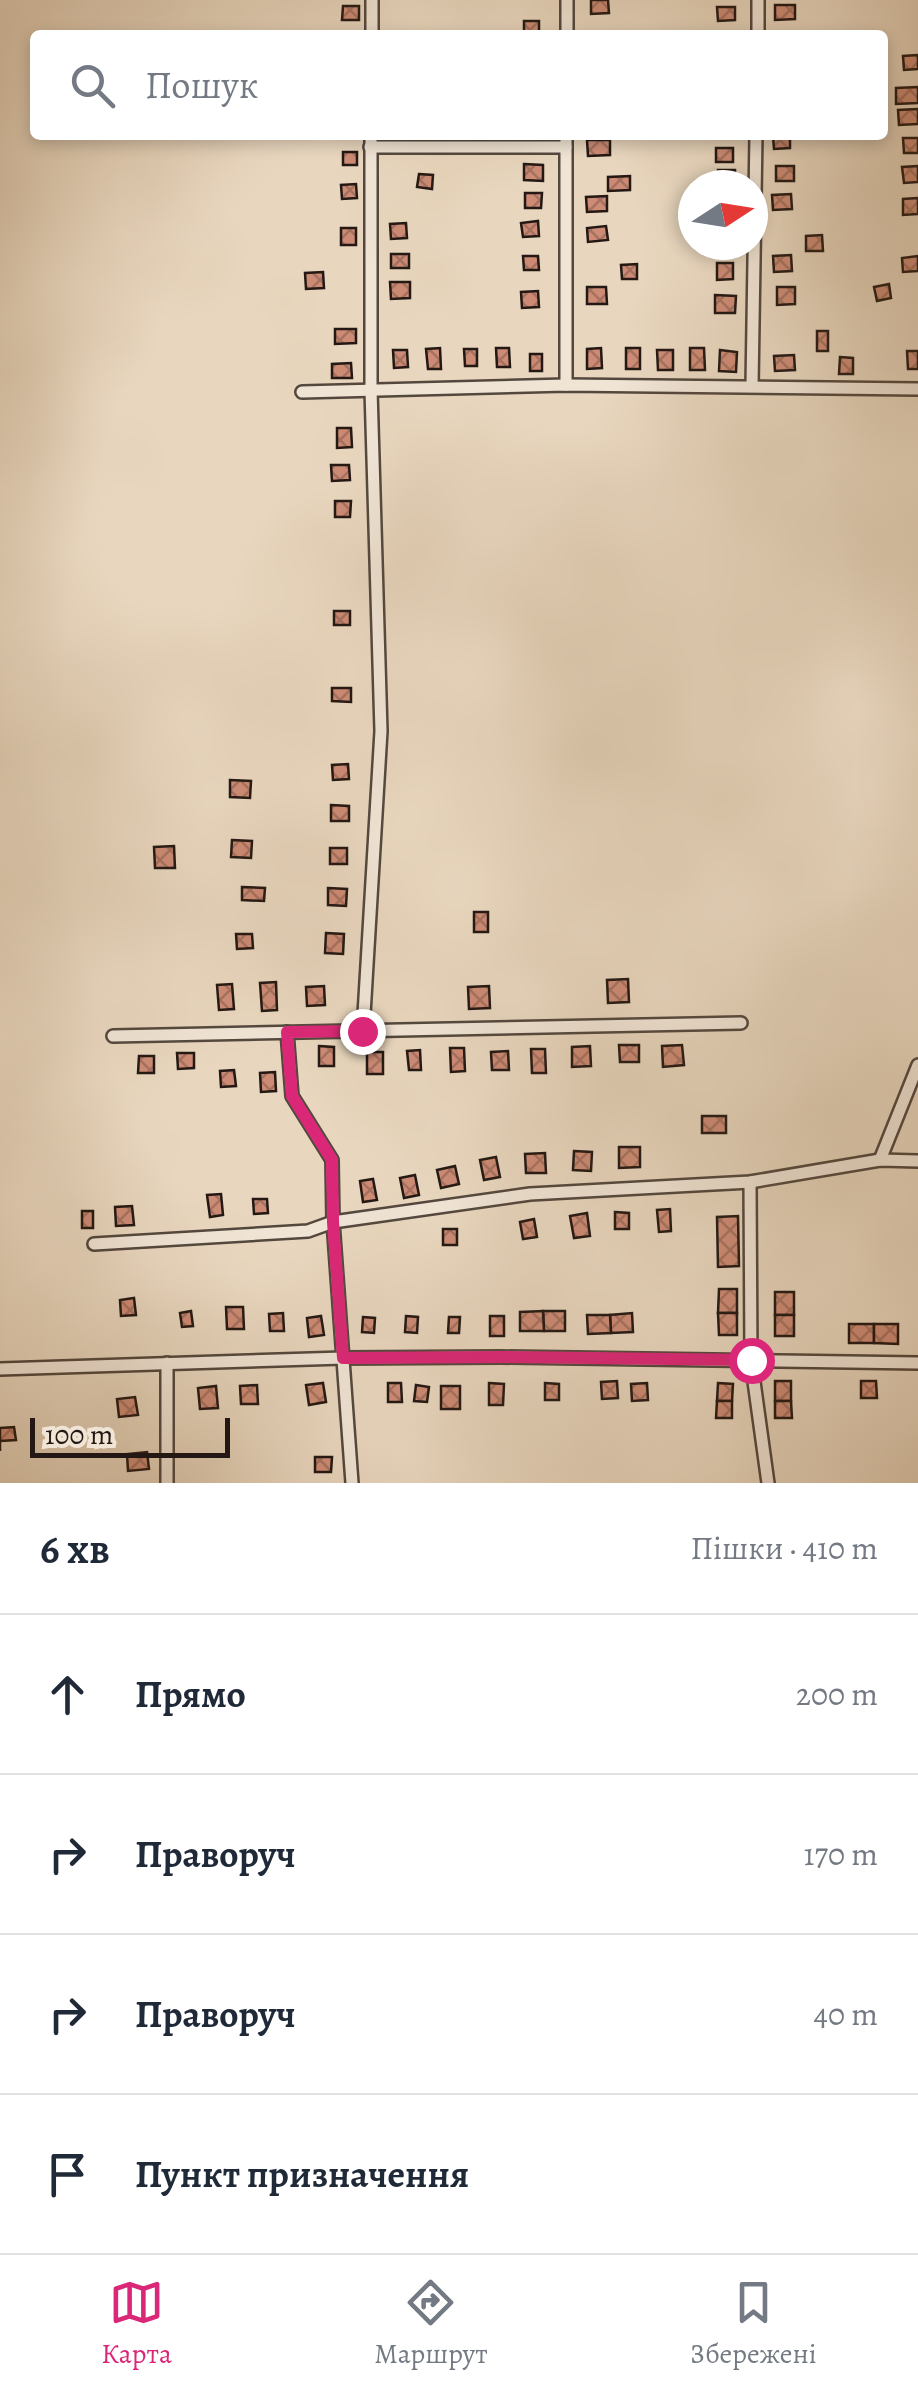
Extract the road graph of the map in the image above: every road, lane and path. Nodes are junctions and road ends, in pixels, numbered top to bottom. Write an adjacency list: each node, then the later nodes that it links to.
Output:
1 (372, 0): 4 (street)
2 (567, 0): 5 (street)
3 (758, 0): 6 (street)
4 (372, 30)
5 (567, 30)
6 (758, 30)
7 (756, 140): 11 (street)
8 (370, 141): 9 (street); 13 (street)
9 (566, 141): 10 (street)
10 (566, 385): 11 (street); 13 (street)
11 (752, 386): 12 (street)
12 (918, 389)
13 (371, 390): 14 (street); 16 (street)
14 (302, 392)
15 (741, 1023): 16 (street)
16 (362, 1031): 17 (street)
17 (287, 1032): 18 (street); 23 (street)
18 (113, 1036)
19 (918, 1065): 20 (street)
20 (880, 1160): 21 (street); 22 (street)
21 (918, 1161)
22 (750, 1182): 23 (street); 26 (street)
23 (333, 1222): 24 (street); 25 (street)
24 (94, 1244)
25 (343, 1358): 26 (street); 27 (street); 31 (street)
26 (751, 1360): 28 (street); 32 (street)
27 (168, 1363): 29 (street); 30 (street)
28 (918, 1364)
29 (0, 1369)
30 (167, 1483)
31 (352, 1483)
32 (768, 1483)

